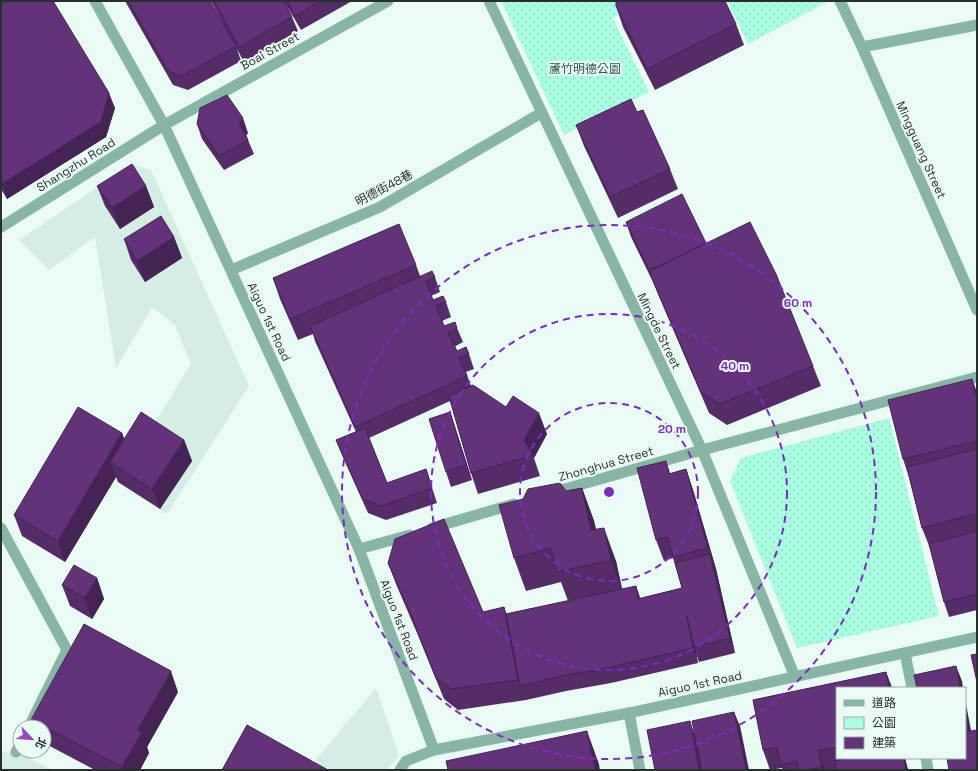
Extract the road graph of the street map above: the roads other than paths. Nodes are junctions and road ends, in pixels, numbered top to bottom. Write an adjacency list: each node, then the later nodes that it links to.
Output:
1 (96, 1): 8 (street, Aiguo 1st Road)
2 (388, 1): 8 (street, Boai Street)
3 (489, 1): 7 (street, Mingde Street)
4 (840, 1): 6 (street, Mingguang Street)
5 (977, 25): 6 (street)
6 (862, 47): 11 (street, Mingguang Street)
7 (541, 113): 10 (street, 明德街48巷); 13 (street, Mingde Street)
8 (164, 125): 9 (street, Shangzhu Road); 10 (street, Aiguo 1st Road)
9 (1, 227)
10 (231, 270): 17 (street, Aiguo 1st Road)
11 (977, 310)
12 (977, 377): 13 (street, Zhonghua Street)
13 (702, 450): 14 (street, Zhonghua Street); 20 (street, Mingde Street)
14 (542, 496)
15 (527, 500): 17 (street)
16 (1, 528): 23 (street)
17 (359, 549): 24 (street, Aiguo 1st Road)
18 (977, 637): 19 (street, Aiguo 1st Road)
19 (905, 653): 20 (street, Aiguo 1st Road); 21 (street)
20 (795, 677): 22 (street, Aiguo 1st Road)
21 (912, 687)
22 (629, 712): 24 (street, Aiguo 1st Road); 27 (street)
23 (33, 719)
24 (434, 750): 26 (street)
25 (926, 759): 28 (street)
26 (400, 770)
27 (640, 770)
28 (928, 770)

